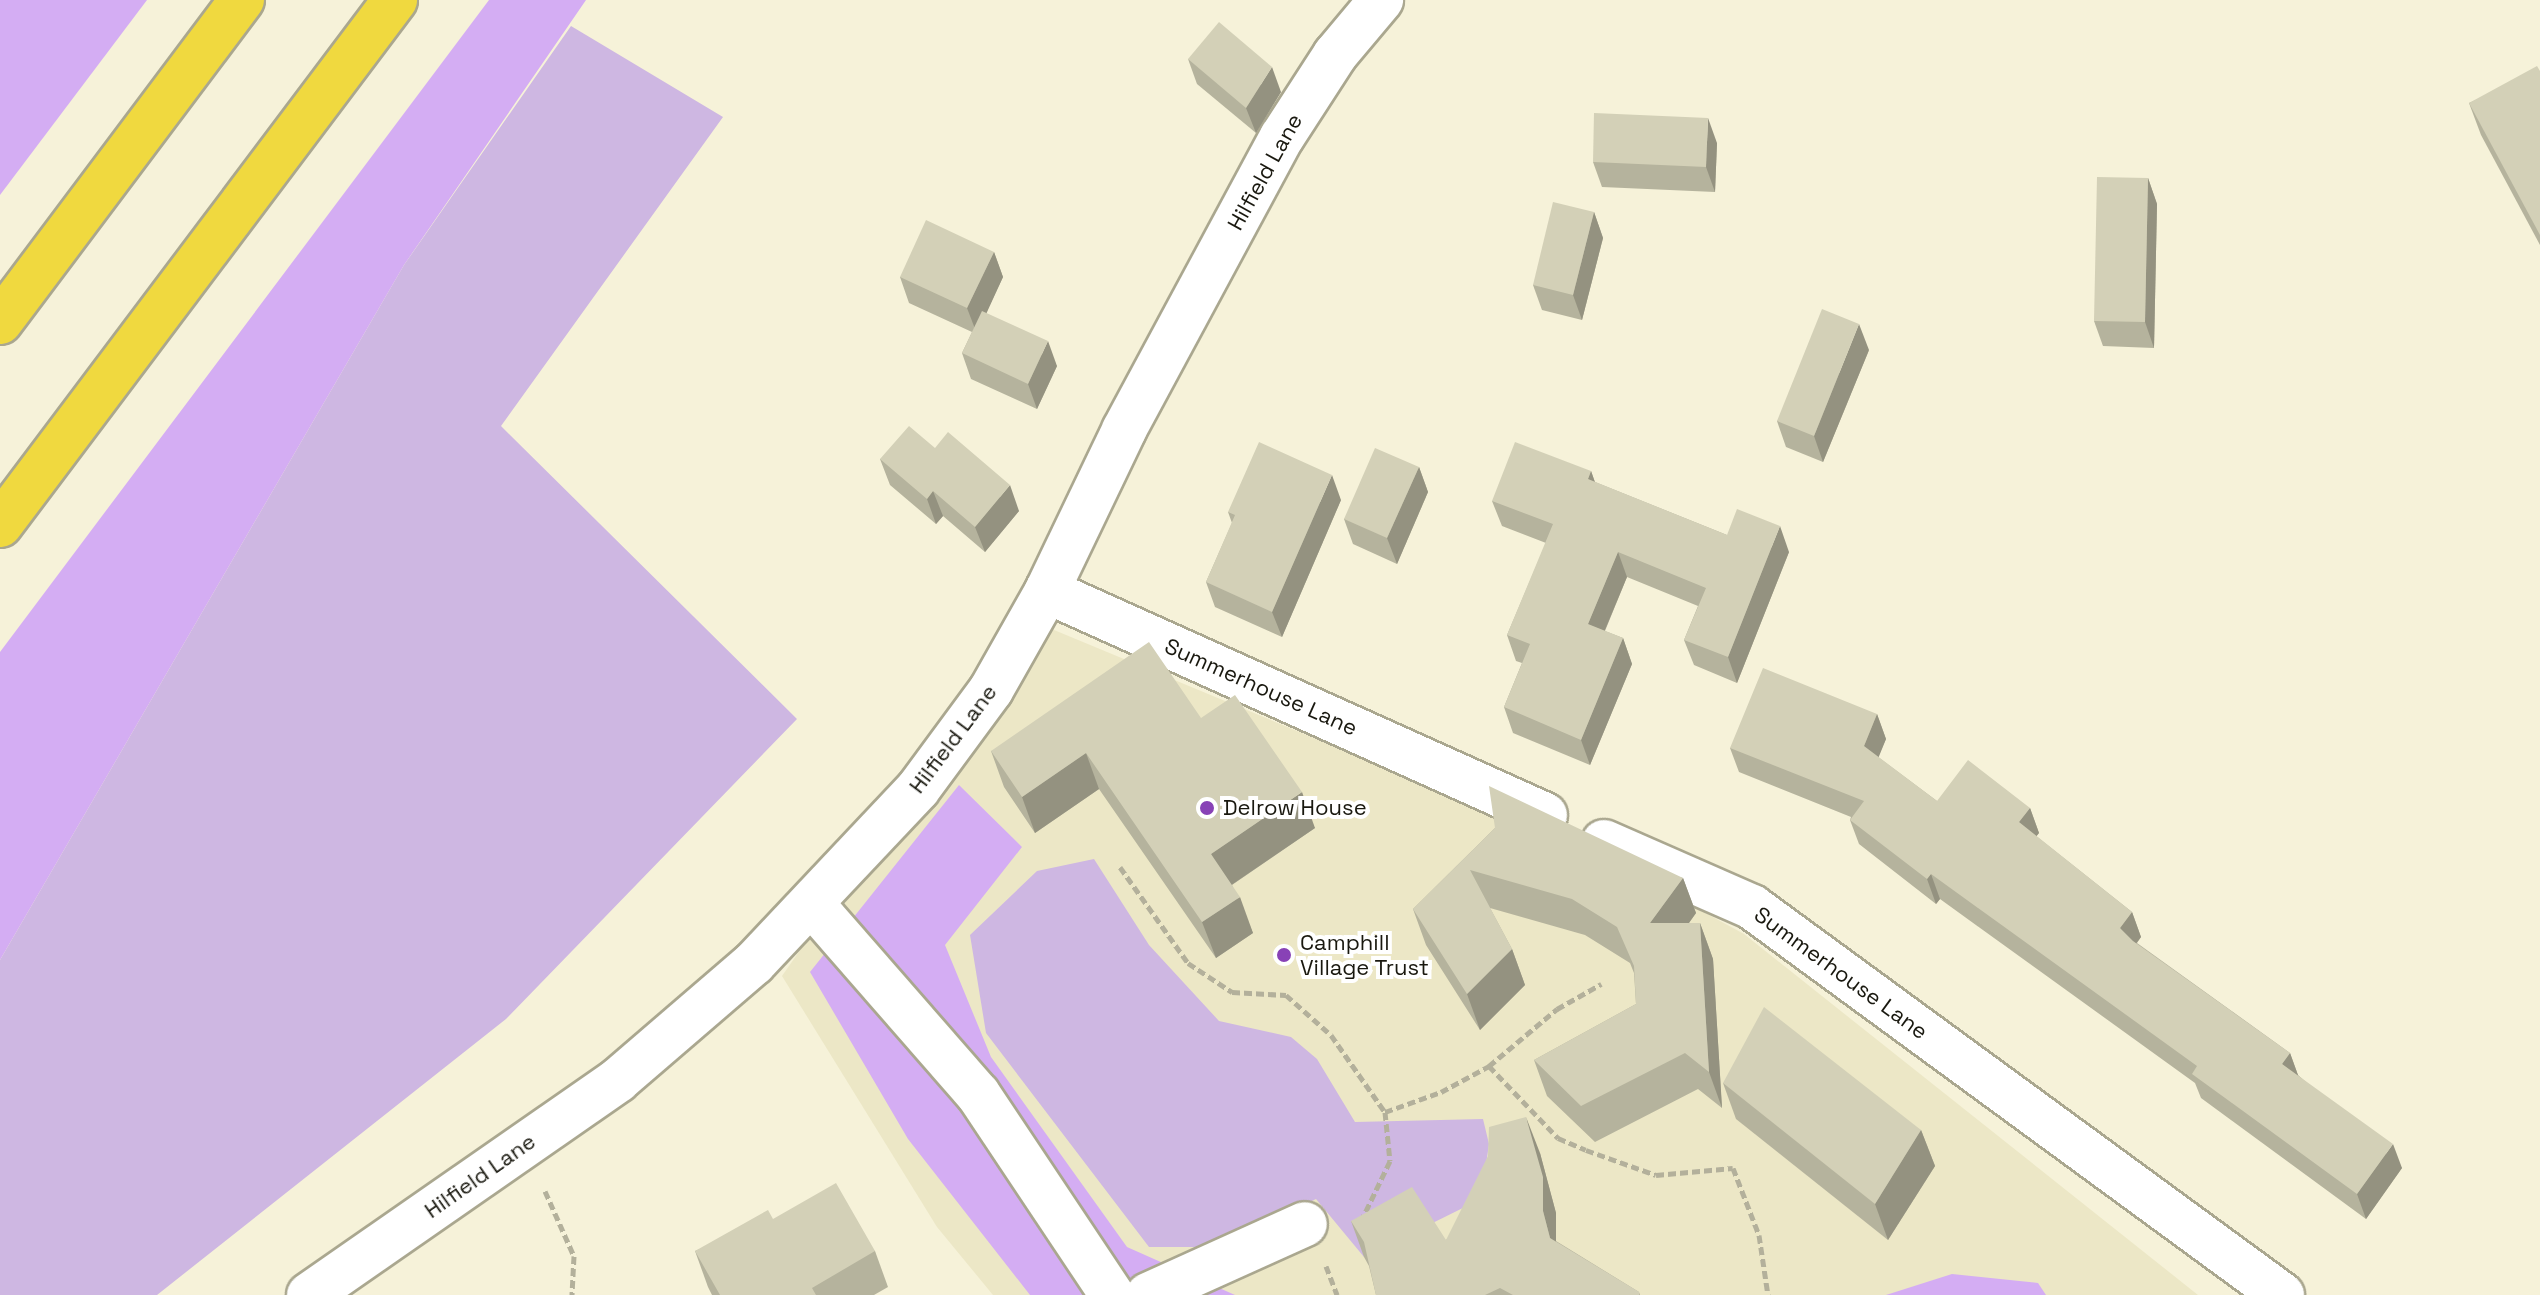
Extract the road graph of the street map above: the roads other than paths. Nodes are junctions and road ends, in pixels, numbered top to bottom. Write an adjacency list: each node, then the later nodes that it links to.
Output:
1 (242, 0): 4 (highway)
2 (395, 0): 5 (highway)
3 (1381, 0): 6 (street, Hilfield Lane)
4 (0, 322)
5 (0, 525)
6 (1047, 591): 7 (street, Hilfield Lane); 12 (street, Summerhouse Lane)
7 (812, 904): 9 (street, Hilfield Lane); 10 (street)
8 (1319, 1239): 11 (street)
9 (309, 1295)
10 (1112, 1295)
11 (1148, 1295)
12 (2282, 1295)

